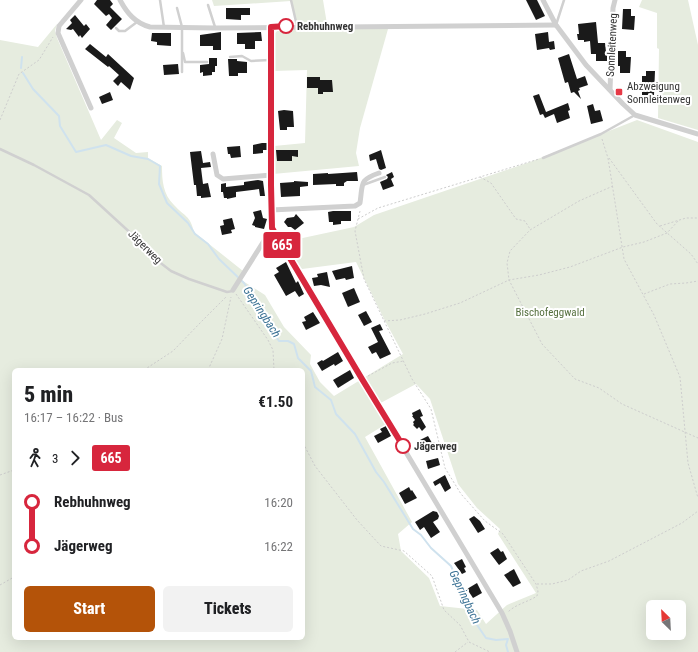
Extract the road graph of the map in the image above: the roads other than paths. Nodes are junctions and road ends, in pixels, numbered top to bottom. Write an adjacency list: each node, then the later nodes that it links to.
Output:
1 (81, 0): 24 (street)
2 (120, 0): 10 (street)
3 (160, 0): 13 (lane)
4 (290, 0): 12 (lane)
5 (543, 0): 11 (street)
6 (564, 0): 11 (lane)
7 (615, 0): 23 (street, Sonnleitenweg)
8 (208, 5): 17 (lane)
9 (177, 8): 14 (lane)
10 (136, 22): 13 (street); 16 (lane)
11 (556, 25): 12 (street); 23 (street)
12 (297, 26): 15 (street)
13 (164, 27): 14 (street)
14 (182, 27): 17 (street); 18 (lane)
15 (271, 27): 17 (street); 20 (street)
16 (116, 28)
17 (215, 28)
18 (182, 51): 21 (lane); 22 (lane)
19 (230, 57): 20 (lane)
20 (271, 60): 31 (street)
21 (207, 62)
22 (182, 72)
23 (610, 90): 25 (street)
24 (91, 108)
25 (635, 115): 26 (street); 29 (lane)
26 (698, 134)
27 (0, 149): 36 (lane, Jägerweg)
28 (214, 154): 31 (street)
29 (543, 158)
30 (379, 173): 33 (street)
31 (271, 174): 34 (street)
32 (385, 177): 33 (lane)
33 (363, 185): 34 (street)
34 (271, 210): 35 (street)
35 (272, 228): 36 (street); 37 (street)
36 (233, 290)
37 (516, 652)

